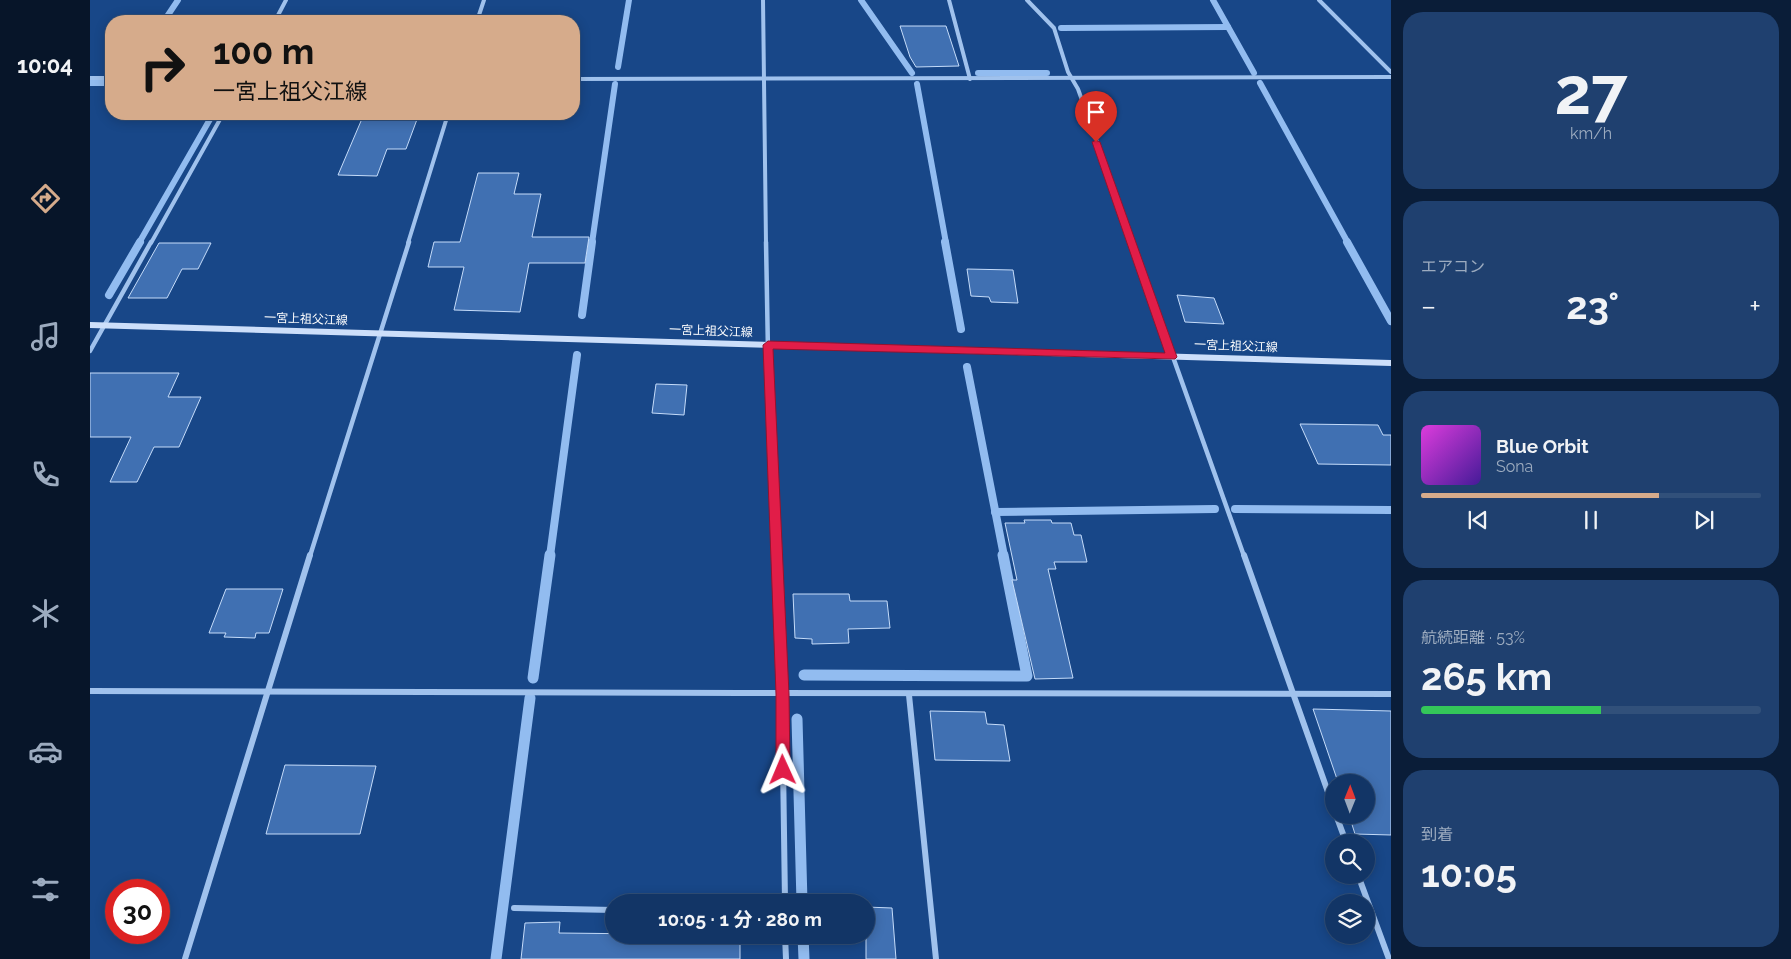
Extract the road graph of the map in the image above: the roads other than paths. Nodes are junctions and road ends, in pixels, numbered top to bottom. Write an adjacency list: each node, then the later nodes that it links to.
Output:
1 (286, 0): 7 (street)
2 (484, 0): 8 (street)
3 (763, 0): 16 (street)
4 (949, 0): 15 (street)
5 (1027, 0): 13 (street)
6 (1319, 0): 9 (street)
7 (277, 15)
8 (480, 15)
9 (1391, 72)
10 (1391, 77): 13 (street)
11 (90, 78): 12 (street)
12 (105, 78)
13 (1071, 78): 15 (street); 24 (street)
14 (580, 79): 16 (street)
15 (970, 79): 16 (street)
16 (765, 80): 22 (street)
17 (220, 120): 20 (street)
18 (446, 120): 21 (street)
19 (90, 325): 20 (main road, 一宮上祖父江線)
20 (104, 325): 21 (main road, 一宮上祖父江線); 23 (street)
21 (381, 334): 22 (main road, 一宮上祖父江線); 26 (street)
22 (768, 345): 24 (main road, 一宮上祖父江線); 28 (street)
23 (90, 351)
24 (1172, 357): 25 (main road, 一宮上祖父江線); 29 (street)
25 (1391, 363)
26 (266, 690): 27 (street); 28 (street); 38 (street)
27 (90, 691)
28 (782, 694): 31 (street); 34 (street)
29 (1292, 694): 30 (street); 31 (street); 32 (street)
30 (1391, 694)
31 (909, 695): 40 (street)
32 (1325, 784)
33 (1361, 884): 41 (street)
34 (785, 894)
35 (514, 908): 36 (street)
36 (605, 910)
37 (786, 944): 39 (street)
38 (186, 959)
39 (786, 959)
40 (936, 959)
41 (1389, 959)

